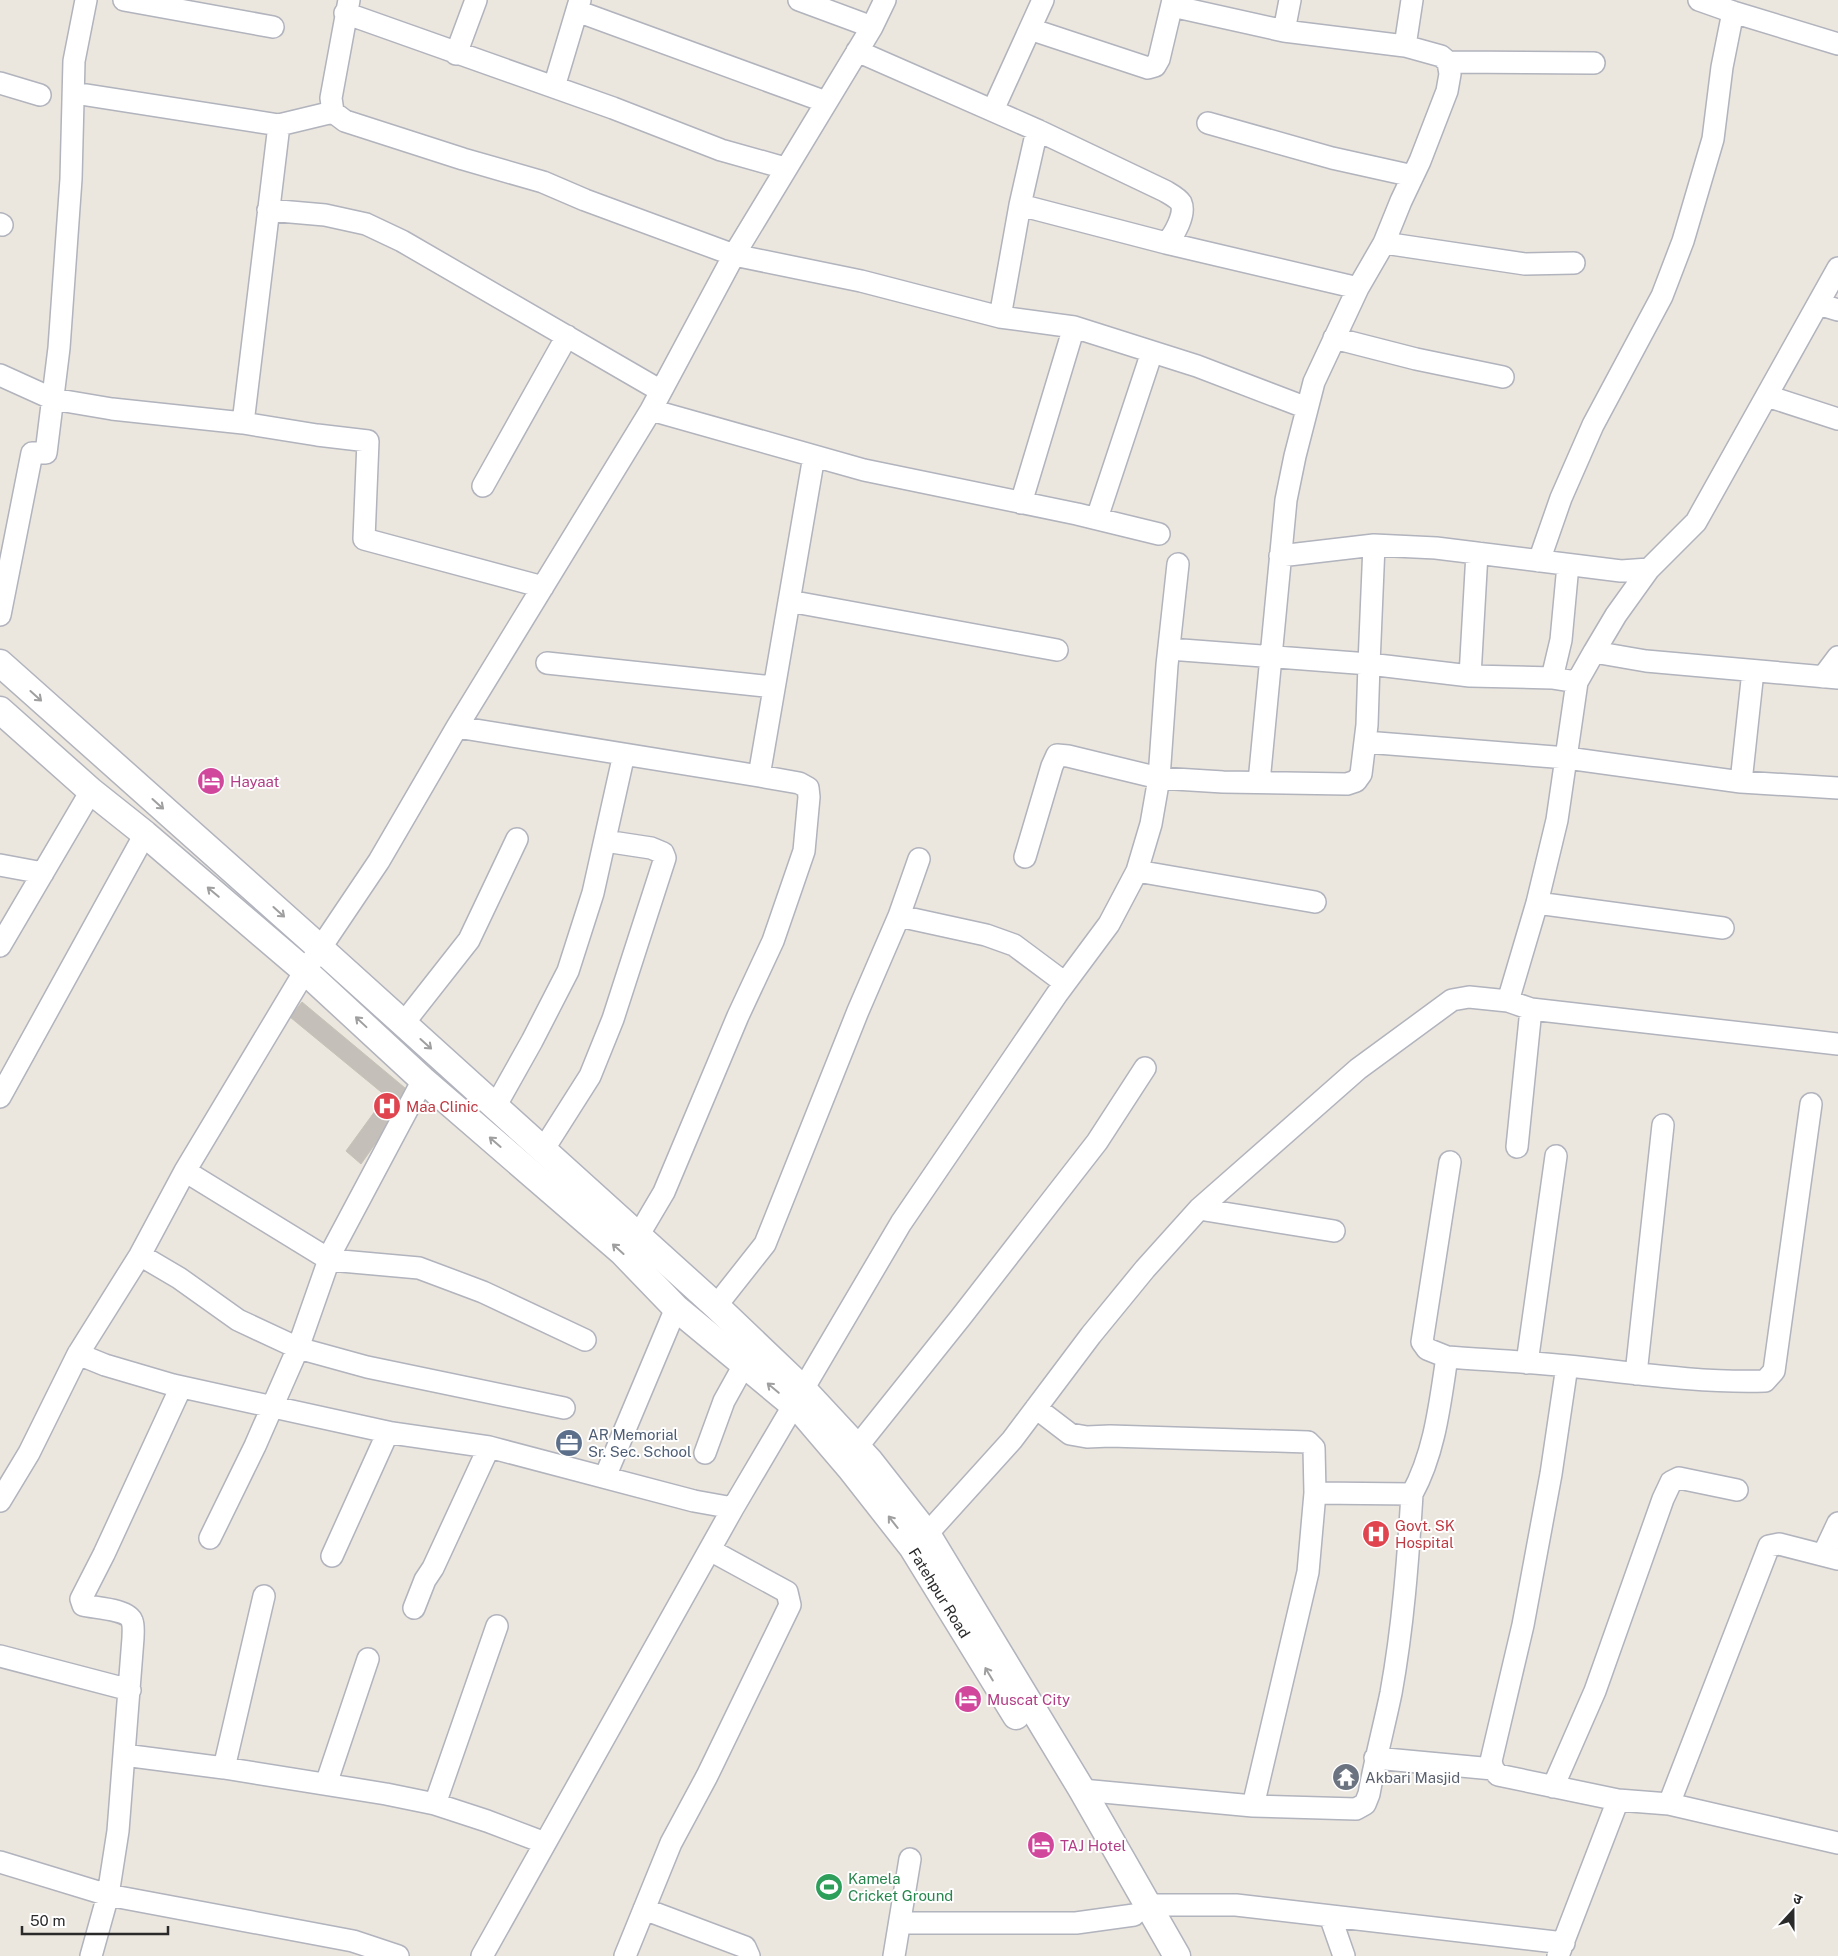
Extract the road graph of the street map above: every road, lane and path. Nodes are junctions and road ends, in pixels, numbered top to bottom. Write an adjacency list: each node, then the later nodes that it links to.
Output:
1 (86, 0): 26 (street)
2 (124, 0): 14 (street)
3 (476, 0): 21 (street)
4 (799, 0): 15 (street)
5 (885, 0): 15 (street)
6 (1043, 0): 16 (street)
7 (1290, 0): 17 (street)
8 (1412, 0): 19 (street)
9 (1699, 0): 13 (street)
10 (1172, 3): 16 (street); 17 (street)
11 (578, 6): 25 (street); 28 (street)
12 (347, 7): 21 (street); 30 (street)
13 (1733, 12): 18 (street); 68 (street)
14 (273, 27)
15 (872, 27): 20 (street)
16 (1030, 29): 29 (street)
17 (1284, 31): 19 (street)
18 (1838, 44)
19 (1405, 46): 22 (street)
20 (857, 51): 28 (street); 29 (street)
21 (456, 54): 25 (street)
22 (1448, 62): 23 (street); 35 (street)
23 (1594, 63)
24 (0, 83): 27 (street)
25 (554, 87): 34 (street)
26 (74, 93): 32 (street); 55 (street)
27 (40, 95)
28 (826, 102): 34 (street)
29 (993, 110): 33 (street)
30 (333, 112): 32 (street); 40 (street)
31 (1208, 124): 35 (street)
32 (279, 125): 37 (street)
33 (1037, 130): 36 (street); 39 (street)
34 (785, 168): 40 (street)
35 (1413, 176): 38 (street)
36 (1020, 206): 39 (street); 46 (street)
37 (268, 210): 48 (street); 59 (street)
38 (1384, 242): 41 (street); 43 (street)
39 (1166, 243): 43 (street)
40 (734, 255): 46 (street); 53 (street)
41 (1574, 263)
42 (1838, 268): 44 (street)
43 (1358, 288): 49 (street)
44 (1818, 304): 45 (street); 54 (street)
45 (1838, 310)
46 (1000, 317): 47 (street)
47 (1074, 327): 50 (street); 62 (street)
48 (567, 336): 53 (street); 61 (street)
49 (1334, 338): 52 (street); 56 (street)
50 (1152, 352): 56 (street); 63 (street)
51 (0, 375): 55 (street)
52 (1503, 377)
53 (661, 391): 57 (street)
54 (1767, 396): 58 (street); 71 (street)
55 (53, 399): 59 (street); 74 (street)
56 (1307, 408): 67 (street)
57 (651, 410): 60 (street); 72 (street)
58 (1838, 419)
59 (243, 422): 72 (street)
60 (814, 456): 62 (street); 73 (street)
61 (483, 486)
62 (1021, 503): 63 (street)
63 (1096, 518): 64 (street)
64 (1159, 534)
65 (1374, 545): 66 (street); 67 (street); 82 (street)
66 (1477, 553): 68 (street); 84 (street)
67 (1280, 556): 78 (street)
68 (1539, 561): 70 (street)
69 (1178, 564): 75 (street)
70 (1568, 565): 71 (street); 85 (street)
71 (1649, 569): 77 (street)
72 (543, 587): 90 (street)
73 (789, 601): 76 (street); 88 (street)
74 (0, 615)
75 (1169, 649): 78 (street); 95 (street)
76 (1057, 650)
77 (1594, 652): 83 (street); 87 (street)
78 (1271, 657): 82 (street); 96 (street)
79 (1838, 657): 86 (street)
80 (0, 663): 114 (street, one-way to 114)
81 (547, 663): 88 (street)
82 (1369, 664): 84 (street); 91 (street)
83 (1753, 671): 86 (street); 97 (street)
84 (1470, 676): 85 (street)
85 (1552, 678): 87 (street)
86 (1831, 678)
87 (1577, 682): 93 (street)
88 (774, 688): 94 (street)
89 (0, 710): 99 (street, Fatehpur Road)
90 (457, 728): 92 (street); 114 (street)
91 (1364, 742): 93 (street); 96 (street)
92 (624, 754): 94 (street); 102 (street)
93 (1567, 758): 97 (street); 109 (street)
94 (758, 776): 134 (street)
95 (1159, 778): 96 (street); 103 (street); 106 (street)
96 (1259, 782)
97 (1740, 782): 98 (street)
98 (1838, 788)
99 (91, 792): 100 (street, Fatehpur Road); 107 (street)
100 (144, 834): 115 (street, Fatehpur Road, one-way to 100); 123 (street)
101 (517, 839): 119 (street)
102 (605, 841): 125 (street); 128 (street)
103 (1025, 857)
104 (919, 860): 110 (street)
105 (0, 865): 107 (street)
106 (1137, 870): 108 (street); 116 (street)
107 (43, 873): 111 (street)
108 (1315, 902)
109 (1537, 903): 112 (street); 117 (street)
110 (899, 916): 116 (street); 137 (street)
111 (6, 925): 113 (street)
112 (1723, 928)
113 (0, 946)
114 (320, 948): 115 (street); 119 (street)
115 (305, 970): 122 (street, Fatehpur Road, one-way to 115); 131 (street)
116 (1065, 983): 148 (street)
117 (1508, 1001): 118 (street); 132 (street)
118 (1531, 1009): 120 (street); 127 (street)
119 (404, 1024): 125 (street, one-way to 125)
120 (1838, 1044)
121 (1145, 1068): 154 (street)
122 (423, 1080): 136 (street); 138 (street, Fatehpur Road, one-way to 122)
123 (0, 1097)
124 (1811, 1104): 146 (street)
125 (495, 1107): 128 (street)
126 (1663, 1125): 146 (street)
127 (1518, 1147)
128 (544, 1150): 134 (street)
129 (1556, 1156): 143 (street)
130 (1450, 1162): 142 (street)
131 (185, 1171): 135 (street); 136 (street)
132 (1199, 1209): 133 (street); 151 (street)
133 (1334, 1231)
134 (638, 1236): 137 (street)
135 (140, 1255): 140 (street); 141 (street)
136 (330, 1260): 139 (street); 140 (street)
137 (716, 1306): 148 (street)
138 (676, 1308): 144 (street, Fatehpur Road); 156 (street)
139 (585, 1340)
140 (298, 1348): 149 (street); 150 (street)
141 (78, 1354): 147 (street); 160 (street)
142 (1447, 1357): 143 (street); 159 (street)
143 (1527, 1363): 145 (street)
144 (744, 1364): 148 (street, Fatehpur Road, one-way to 144); 155 (street)
145 (1567, 1366): 146 (street); 177 (street)
146 (1636, 1374)
147 (181, 1387): 149 (street); 173 (street)
148 (799, 1398): 154 (street); 161 (street); 191 (street, Fatehpur Road, one-way to 148)
149 (273, 1406): 152 (street); 164 (street)
150 (564, 1408)
151 (1036, 1408): 158 (street); 163 (street)
152 (388, 1432): 153 (street); 166 (street)
153 (490, 1447): 156 (street); 169 (street)
154 (857, 1447): 163 (street)
155 (705, 1453)
156 (605, 1477): 161 (street)
157 (1737, 1490): 179 (street)
158 (1315, 1493): 159 (street); 184 (street)
159 (1412, 1494): 175 (street)
160 (0, 1501)
161 (733, 1508): 165 (street)
162 (1838, 1523): 167 (street)
163 (927, 1534): 180 (street)
164 (210, 1538)
165 (710, 1550): 185 (street); 190 (street)
166 (332, 1556)
167 (1830, 1557): 183 (street)
168 (264, 1596): 176 (street)
169 (414, 1608)
170 (497, 1626): 182 (street)
171 (0, 1656): 173 (street)
172 (368, 1659): 178 (street)
173 (130, 1690): 174 (street)
174 (124, 1756): 176 (street); 189 (street)
175 (1375, 1758): 177 (street); 184 (street)
176 (224, 1768): 178 (street)
177 (1492, 1769): 179 (street)
178 (326, 1784): 182 (street)
179 (1553, 1787): 181 (street)
180 (1082, 1790): 184 (street); 191 (street)
181 (1618, 1800): 183 (street); 194 (street)
182 (435, 1804): 185 (street)
183 (1669, 1804): 186 (street)
184 (1253, 1806)
185 (545, 1843): 197 (street)
186 (1838, 1843)
187 (910, 1859): 193 (street)
188 (0, 1862): 189 (street)
189 (108, 1895): 195 (street); 196 (street)
190 (644, 1909): 198 (street); 199 (street)
191 (1141, 1910): 192 (street); 193 (street); 201 (street, Fatehpur Road); 202 (street)
192 (1330, 1916): 194 (street); 203 (street)
193 (900, 1923): 200 (street)
194 (1561, 1949)
195 (91, 1956)
196 (398, 1956)
197 (482, 1956)
198 (625, 1956)
199 (749, 1956)
200 (894, 1956)
201 (1157, 1956)
202 (1177, 1956)
203 (1344, 1956)

